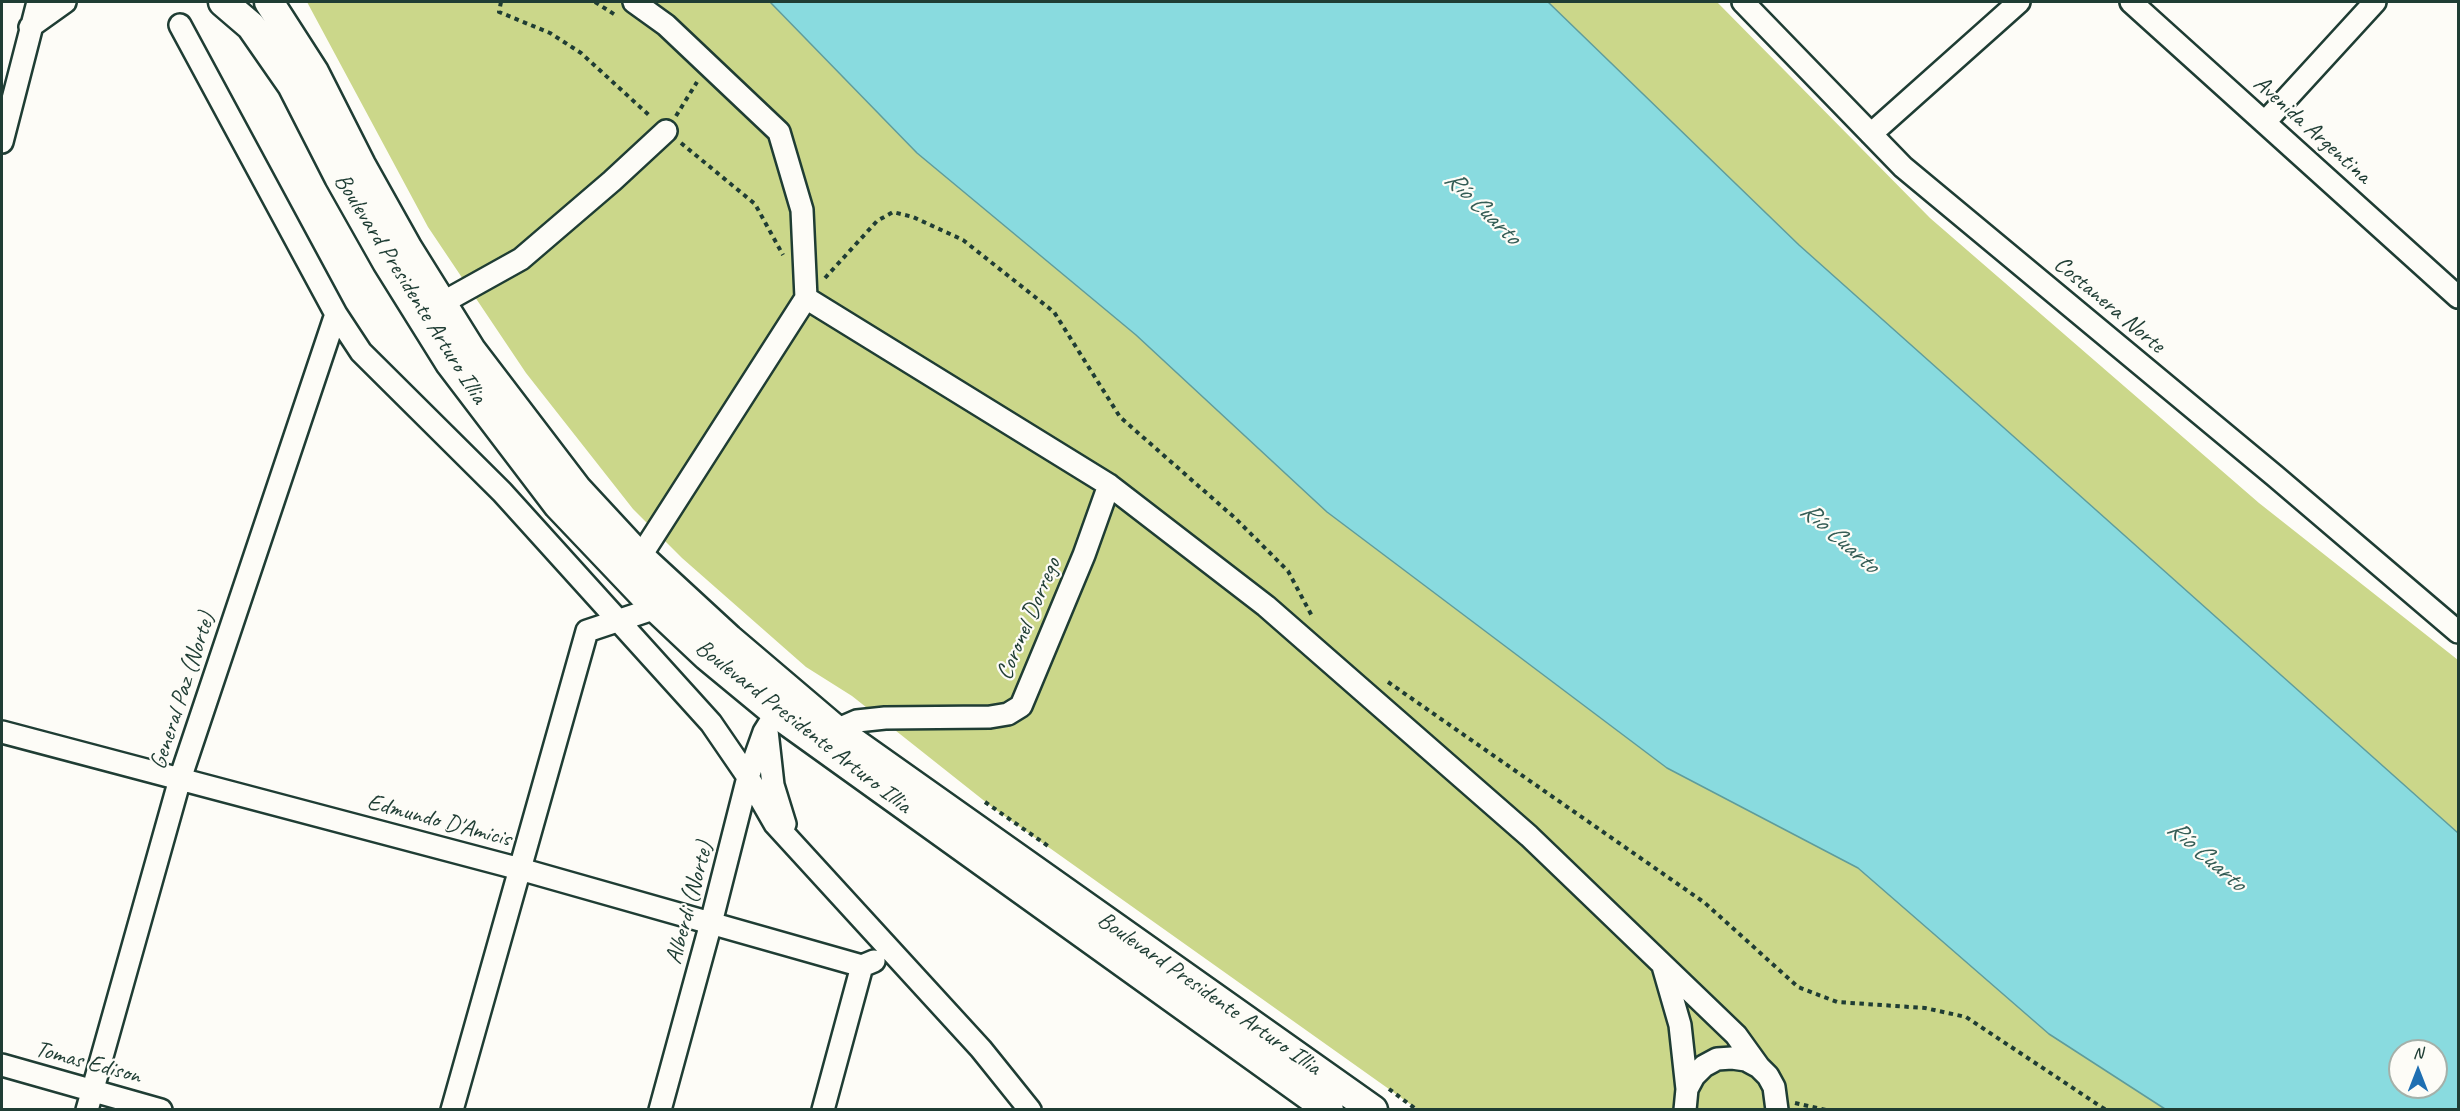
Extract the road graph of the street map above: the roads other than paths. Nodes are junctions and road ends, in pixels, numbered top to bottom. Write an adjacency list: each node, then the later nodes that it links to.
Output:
1 (38, 2): 11 (street)
2 (65, 2): 11 (street)
3 (223, 2): 22 (main road, Boulevard Presidente Arturo Illia)
4 (269, 2): 18 (main road, Boulevard Presidente Arturo Illia)
5 (1743, 2): 14 (street, Costanera Norte)
6 (2019, 2): 14 (street)
7 (2131, 2): 12 (street, Avenida Argentina)
8 (2374, 2): 12 (street)
9 (628, 10): 17 (street)
10 (180, 25): 19 (street)
11 (30, 27): 15 (street)
12 (2265, 122): 16 (street, Avenida Argentina)
13 (666, 131): 18 (street)
14 (1871, 134): 24 (street, Costanera Norte)
15 (2, 142)
16 (2458, 297)
17 (806, 298): 20 (street); 21 (street)
18 (442, 303): 21 (main road, Boulevard Presidente Arturo Illia)
19 (336, 314): 23 (street); 29 (street, General Paz (Norte))
20 (1109, 485): 27 (street, Coronel Dorrego); 35 (street)
21 (640, 557): 22 (main road, Boulevard Presidente Arturo Illia)
22 (665, 599): 23 (street); 25 (main road, Boulevard Presidente Arturo Illia); 27 (main road, Boulevard Presidente Arturo Illia)
23 (617, 622): 28 (street); 31 (street)
24 (2458, 632)
25 (772, 721): 27 (main road, Boulevard Presidente Arturo Illia); 28 (street, Alberdi (Norte)); 30 (street)
26 (2, 732): 29 (street, Edmundo D'Amicis)
27 (824, 735): 38 (main road, Boulevard Presidente Arturo Illia); 47 (main road, Boulevard Presidente Arturo Illia)
28 (748, 777): 30 (street); 32 (street, Alberdi (Norte))
29 (180, 779): 31 (street, Edmundo D'Amicis); 40 (street, General Paz (Norte))
30 (790, 841): 33 (street)
31 (520, 869): 32 (street, Edmundo D'Amicis); 43 (street)
32 (711, 923): 34 (street, Edmundo D'Amicis); 44 (street, Alberdi (Norte))
33 (891, 953): 34 (street); 46 (street)
34 (862, 966): 45 (street)
35 (1663, 966): 37 (street); 39 (street)
36 (2, 1065): 40 (street, Tomas Edison)
37 (1759, 1067): 39 (street); 41 (street)
38 (1380, 1099)
39 (1686, 1099)
40 (89, 1100): 42 (street, Tomas Edison)
41 (1777, 1104)
42 (161, 1110)
43 (452, 1110)
44 (660, 1110)
45 (823, 1110)
46 (1030, 1110)
47 (1329, 1110)

